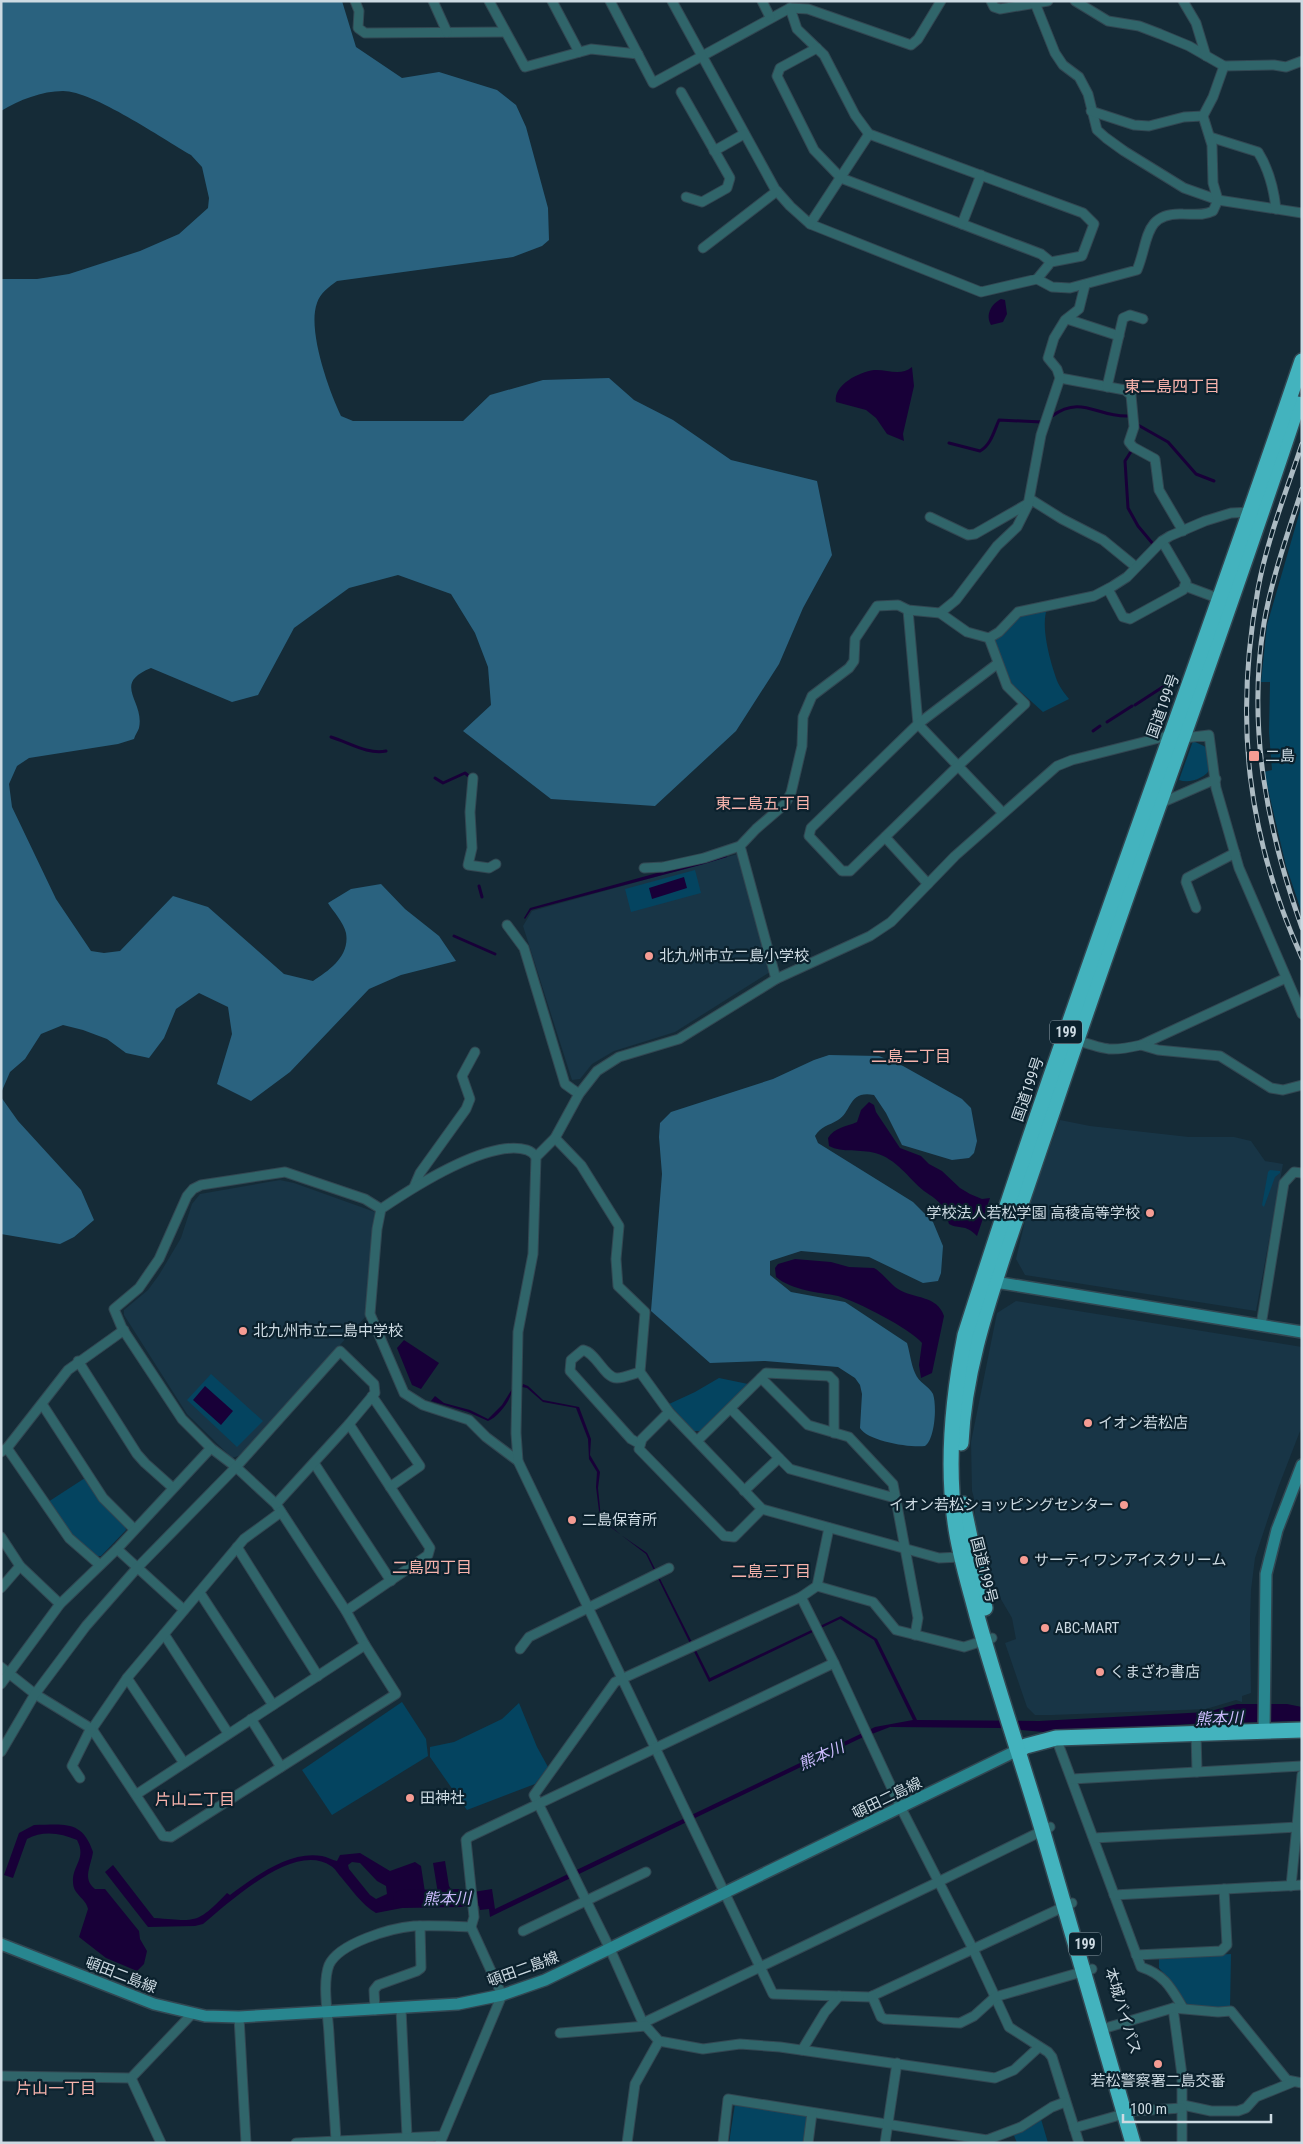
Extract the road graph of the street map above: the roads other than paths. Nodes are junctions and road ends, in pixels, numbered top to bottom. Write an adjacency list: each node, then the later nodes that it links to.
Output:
1 (355, 1): 16 (street)
2 (434, 1): 16 (street)
3 (490, 1): 17 (street)
4 (552, 1): 19 (street)
5 (610, 1): 20 (street)
6 (672, 1): 21 (street)
7 (762, 1): 15 (street)
8 (941, 1): 14 (street)
9 (991, 1): 13 (street)
10 (1048, 1): 13 (street)
11 (1075, 1): 22 (street)
12 (1183, 1): 22 (street)
13 (1035, 3): 26 (street)
14 (790, 8): 15 (street); 18 (street)
15 (770, 17): 21 (street)
16 (448, 32): 17 (street)
17 (505, 32): 19 (street)
18 (817, 48): 29 (street); 33 (street)
19 (579, 52): 20 (street)
20 (638, 54): 21 (street)
21 (700, 55): 28 (street)
22 (1206, 56): 24 (street)
23 (1302, 61): 24 (street)
24 (1224, 66): 27 (street)
25 (681, 92): 31 (street)
26 (1091, 111): 27 (street); 36 (street)
27 (1203, 116): 30 (street)
28 (744, 134): 31 (street); 34 (street)
29 (869, 134): 32 (street); 33 (street)
30 (1210, 137): 36 (street); 37 (street)
31 (714, 150): 35 (street)
32 (981, 175): 40 (street); 42 (street)
33 (841, 178): 39 (street); 40 (street)
34 (777, 191): 39 (street); 41 (street)
35 (686, 197)
36 (1218, 200): 37 (street); 44 (street)
37 (1276, 209): 38 (street)
38 (1302, 213)
39 (810, 224): 43 (street)
40 (962, 224): 42 (street)
41 (703, 248)
42 (1051, 262): 43 (street)
43 (1037, 279): 44 (street)
44 (1085, 285): 45 (street)
45 (1067, 319): 47 (street); 49 (street)
46 (1144, 319): 47 (street)
47 (1119, 336): 50 (street)
48 (1302, 361): 53 (highway, 国道199号 / 199)
49 (1060, 378): 50 (street); 52 (street)
50 (1107, 387): 55 (street)
51 (1302, 393): 53 (highway, 国道199号 / 199)
52 (1029, 501): 54 (street); 57 (street); 62 (street)
53 (1257, 512): 55 (street); 60 (highway, 国道199号 / 199); 66 (highway, 国道199号 / 199)
54 (930, 517)
55 (1183, 531): 56 (street)
56 (1162, 541): 57 (street); 58 (street)
57 (1136, 567): 59 (street)
58 (1185, 586): 59 (street); 60 (street)
59 (1108, 589): 63 (street)
60 (1220, 598): 66 (highway, 国道199号 / 199)
61 (908, 610): 62 (street); 65 (street); 73 (street)
62 (940, 613): 63 (street)
63 (988, 638): 64 (street)
64 (997, 664): 65 (street); 67 (street)
65 (918, 724): 67 (street); 72 (street)
66 (1178, 737): 69 (street); 70 (highway, 国道199号 / 199); 71 (street); 93 (highway, 国道199号 / 199)
67 (958, 766): 71 (street); 72 (street)
68 (473, 778): 75 (street)
69 (1216, 779): 70 (street); 74 (street)
70 (1161, 804): 83 (highway, 国道199号 / 199)
71 (1002, 812): 77 (street)
72 (885, 837): 77 (street)
73 (740, 846): 76 (street); 81 (street)
74 (1235, 853): 78 (street); 80 (street)
75 (496, 864)
76 (644, 868)
77 (928, 884): 81 (street)
78 (1196, 908)
79 (507, 925): 87 (street)
80 (1286, 978): 82 (street); 84 (street)
81 (776, 980): 87 (street)
82 (1302, 1014)
83 (1076, 1040): 84 (street); 93 (highway, 国道199号 / 199)
84 (1141, 1046): 86 (street)
85 (475, 1052): 91 (street)
86 (1302, 1085)
87 (579, 1094): 88 (street)
88 (554, 1138): 89 (street); 98 (street)
89 (536, 1157): 91 (street); 111 (street)
90 (1302, 1173): 94 (street)
91 (414, 1187): 92 (street)
92 (381, 1209): 95 (street); 111 (street)
93 (989, 1280): 94 (main road); 127 (highway, 国道199号 / 199); 143 (highway, 国道199号 / 199)
94 (1261, 1325): 96 (main road)
95 (124, 1330): 97 (street); 108 (street)
96 (1302, 1332)
97 (78, 1361): 101 (street); 116 (street)
98 (640, 1372): 103 (street); 107 (street)
99 (761, 1378): 102 (street); 105 (street); 105 (street)
100 (372, 1396): 104 (street); 114 (street); 115 (street)
101 (42, 1404): 109 (street); 122 (street)
102 (731, 1409): 106 (street); 110 (street)
103 (670, 1412): 106 (street); 107 (street)
104 (349, 1424): 112 (street); 115 (street)
105 (834, 1433): 118 (street)
106 (696, 1441): 117 (street)
107 (640, 1444): 120 (street)
108 (211, 1448): 114 (street); 116 (street)
109 (4, 1450): 128 (street)
110 (779, 1458): 117 (street); 118 (street)
111 (518, 1461): 138 (street)
112 (314, 1464): 119 (street); 132 (street)
113 (1302, 1465): 158 (main road)
114 (236, 1468): 119 (street); 130 (street)
115 (390, 1487): 132 (street)
116 (173, 1488): 122 (street)
117 (744, 1491): 120 (street)
118 (895, 1498): 125 (street)
119 (278, 1508): 124 (street); 140 (street)
120 (762, 1509): 121 (street)
121 (830, 1528): 125 (street); 133 (street)
122 (134, 1529): 126 (street)
123 (1, 1536): 129 (street)
124 (237, 1548): 135 (street); 149 (street)
125 (905, 1548): 127 (street); 142 (street)
126 (117, 1549): 128 (street); 130 (street)
127 (961, 1557): 143 (highway, 国道199号 / 199)
128 (100, 1565): 137 (street)
129 (20, 1566): 134 (street); 137 (street)
130 (137, 1568): 139 (street); 153 (street)
131 (669, 1568): 138 (street)
132 (390, 1581): 140 (street)
133 (817, 1586): 136 (street); 142 (street)
134 (1, 1588)
135 (200, 1593): 139 (street); 154 (street)
136 (801, 1596): 146 (street); 151 (street)
137 (60, 1604): 148 (street)
138 (588, 1607): 145 (street); 151 (street)
139 (184, 1610): 141 (street)
140 (346, 1611): 144 (street)
141 (164, 1634): 150 (street); 159 (street)
142 (915, 1635): 143 (street)
143 (988, 1640): 162 (highway, 国道199号 / 199)
144 (365, 1645): 149 (street); 167 (street)
145 (520, 1649)
146 (834, 1663): 163 (street); 174 (street)
147 (1, 1666): 148 (street)
148 (10, 1672): 152 (street); 153 (street)
149 (318, 1676): 154 (street)
150 (127, 1678): 156 (street); 165 (street)
151 (622, 1680): 163 (street); 173 (street)
152 (1, 1684)
153 (35, 1694): 156 (street); 164 (street)
154 (274, 1705): 155 (street)
155 (251, 1719): 159 (street); 167 (street)
156 (91, 1729): 170 (street); 172 (street)
157 (1302, 1730): 158 (highway)
158 (1264, 1731): 160 (highway)
159 (228, 1733): 165 (street)
160 (1196, 1733): 161 (highway); 168 (street)
161 (1056, 1738): 162 (highway); 171 (street)
162 (1020, 1741): 174 (main road, 頓田二島線); 176 (highway, 本城バイパス / 199)
163 (654, 1749): 173 (street); 183 (street)
164 (1, 1752)
165 (184, 1763): 172 (street)
166 (1302, 1766): 168 (street)
167 (281, 1767): 172 (street)
168 (1197, 1772): 171 (street)
169 (1302, 1775): 175 (street)
170 (80, 1778)
171 (1072, 1779): 177 (street)
172 (137, 1794)
173 (539, 1804): 185 (street); 188 (street)
174 (901, 1808): 179 (street); 183 (main road, 頓田二島線)
175 (1298, 1827): 177 (street); 181 (street)
176 (1046, 1829): 179 (street); 186 (highway, 本城バイパス / 199)
177 (1094, 1838): 184 (street)
178 (646, 1872): 185 (street)
179 (938, 1882): 192 (street); 194 (street)
180 (1302, 1885): 181 (street)
181 (1291, 1886): 182 (street)
182 (1224, 1889): 184 (street); 193 (street)
183 (725, 1894): 191 (main road, 頓田二島線); 194 (street)
184 (1114, 1895): 193 (street)
185 (586, 1901): 189 (street); 191 (street)
186 (1068, 1905): 192 (street); 195 (highway, 本城バイパス / 199)
187 (420, 1926): 188 (street); 203 (street); 204 (street)
188 (471, 1927): 196 (street)
189 (523, 1932)
190 (1, 1944): 205 (main road, 頓田二島線)
191 (610, 1949): 196 (main road, 頓田二島線); 207 (street)
192 (973, 1949): 198 (street); 199 (street)
193 (1136, 1955): 201 (street)
194 (760, 1967): 197 (street); 207 (street)
195 (1088, 1970): 199 (street); 208 (highway, 本城バイパス / 199); 220 (highway, 本城バイパス / 199)
196 (502, 1994): 202 (main road, 頓田二島線); 224 (street)
197 (839, 1996): 198 (street); 212 (street)
198 (872, 1996): 199 (street)
199 (995, 1997): 211 (street)
200 (1173, 2008): 201 (street); 208 (street); 218 (street)
201 (1184, 2008): 216 (street)
202 (401, 2009): 203 (main road, 頓田二島線); 223 (street)
203 (374, 2010): 204 (main road, 頓田二島線)
204 (327, 2011): 206 (main road, 頓田二島線); 226 (street)
205 (192, 2015): 206 (main road, 頓田二島線); 215 (street)
206 (239, 2017): 228 (street)
207 (645, 2024): 209 (street); 210 (street)
208 (1109, 2027): 220 (highway, 本城バイパス / 199)
209 (560, 2033)
210 (659, 2041): 212 (street); 230 (street)
211 (1039, 2047): 213 (street); 217 (street)
212 (802, 2050): 213 (street)
213 (896, 2063): 221 (street)
214 (1, 2076): 215 (street)
215 (131, 2078): 227 (street)
216 (1297, 2082): 218 (street)
217 (1066, 2102): 222 (street); 225 (street)
218 (1182, 2107): 220 (street); 237 (street)
219 (812, 2113): 221 (street); 231 (street); 232 (street)
220 (1130, 2113): 222 (street); 235 (highway, 本城バイパス / 199); 236 (highway, 本城バイパス / 199)
221 (888, 2124): 225 (street); 233 (street)
222 (1074, 2128): 234 (street)
223 (407, 2136): 224 (street); 226 (street)
224 (441, 2139)
225 (953, 2139)
226 (336, 2141): 229 (street)
227 (161, 2143)
228 (246, 2143)
229 (296, 2143)
230 (627, 2143)
231 (723, 2143)
232 (808, 2143)
233 (885, 2143)
234 (1079, 2143)
235 (1134, 2143)
236 (1144, 2143)
237 (1182, 2143)

